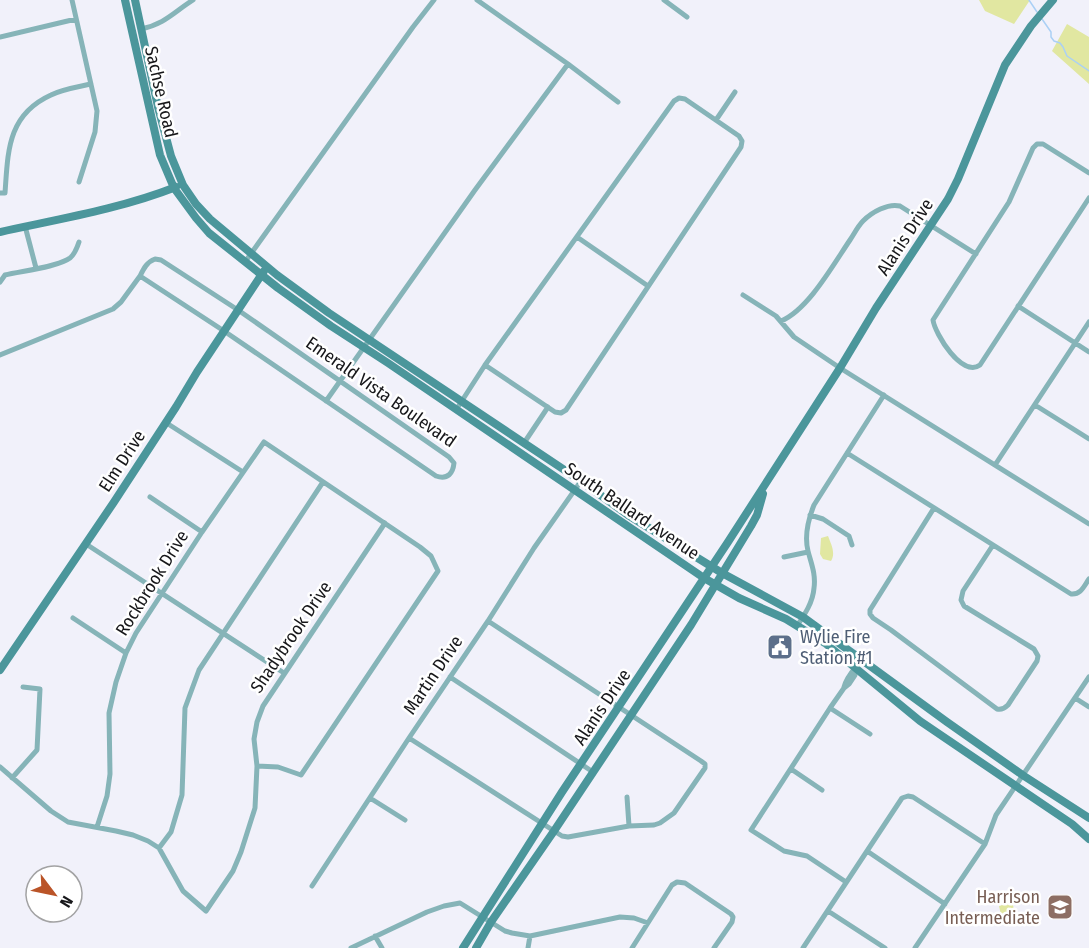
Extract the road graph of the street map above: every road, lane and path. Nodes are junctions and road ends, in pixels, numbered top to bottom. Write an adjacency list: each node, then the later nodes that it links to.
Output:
1 (72, 0): 10 (street)
2 (125, 0): 21 (main road, Sachse Road)
3 (135, 0): 11 (main road, Sachse Road)
4 (193, 0): 11 (street)
5 (434, 0): 29 (street)
6 (477, 0): 13 (street)
7 (664, 0): 9 (street)
8 (1052, 2): 25 (main road, Alanis Drive)
9 (687, 17)
10 (76, 19): 12 (street); 14 (street)
11 (141, 29): 20 (main road, Sachse Road)
12 (0, 37)
13 (568, 64): 16 (street); 44 (street)
14 (91, 84): 19 (street); 22 (street)
15 (735, 92): 17 (street)
16 (618, 102)
17 (716, 120): 27 (street); 37 (street)
18 (1089, 173): 30 (street)
19 (79, 182)
20 (183, 185): 21 (main road); 29 (main road, South Ballard Avenue)
21 (174, 188): 24 (main road); 31 (main road, South Ballard Avenue)
22 (2, 193)
23 (1089, 198): 39 (street)
24 (25, 226): 26 (main road); 33 (street)
25 (930, 226): 30 (street); 41 (street); 50 (main road, Alanis Drive)
26 (0, 232)
27 (577, 237): 37 (street); 49 (street)
28 (79, 242): 33 (street)
29 (252, 253): 31 (street); 32 (main road, South Ballard Avenue)
30 (976, 254): 39 (street)
31 (245, 262): 34 (main road, South Ballard Avenue)
32 (268, 267): 34 (main road, Elm Drive); 44 (main road, South Ballard Avenue)
33 (36, 268): 36 (street)
34 (261, 275): 40 (main road, Elm Drive); 46 (main road, South Ballard Avenue)
35 (140, 276): 40 (street, Emerald Vista Boulevard); 43 (street, Emerald Vista Boulevard); 48 (street)
36 (0, 282)
37 (648, 286): 56 (street)
38 (743, 295): 41 (street)
39 (1018, 306): 45 (street)
40 (237, 310): 43 (main road, Elm Drive); 51 (street, Emerald Vista Boulevard)
41 (781, 321): 50 (street)
42 (1089, 322): 45 (street)
43 (224, 331): 53 (street, Emerald Vista Boulevard); 58 (main road, Elm Drive)
44 (369, 339): 46 (street); 54 (main road, South Ballard Avenue)
45 (1075, 343): 47 (street); 55 (street)
46 (363, 347): 51 (street); 57 (main road, South Ballard Avenue)
47 (1089, 352)
48 (0, 355)
49 (485, 365): 54 (street); 56 (street)
50 (840, 368): 52 (street); 66 (main road, Alanis Drive)
51 (340, 382): 53 (street); 53 (street, Emerald Vista Boulevard)
52 (884, 395): 61 (street); 62 (street)
53 (327, 400)
54 (462, 402): 57 (street); 60 (main road, South Ballard Avenue)
55 (1035, 405): 59 (street); 62 (street)
56 (548, 407): 60 (street)
57 (456, 410): 67 (main road, South Ballard Avenue)
58 (165, 422): 63 (street); 74 (main road, Elm Drive)
59 (1089, 439)
60 (524, 443): 64 (main road, South Ballard Avenue)
61 (847, 453): 69 (street); 70 (street)
62 (995, 465): 72 (street)
63 (243, 472): 65 (street, Rockbrook Drive); 73 (street, Rockbrook Drive)
64 (581, 481): 67 (street, Martin Drive); 79 (main road, South Ballard Avenue)
65 (323, 482): 71 (street); 89 (street)
66 (766, 483): 79 (main road, Alanis Drive); 80 (main road, Alanis Drive)
67 (575, 490): 81 (main road, South Ballard Avenue); 87 (street, Martin Drive)
68 (150, 497): 73 (street)
69 (934, 508): 76 (street); 76 (street)
70 (810, 515): 75 (street); 77 (street)
71 (385, 523): 94 (street, Shadybrook Drive); 106 (street)
72 (1089, 524)
73 (202, 532): 84 (street, Rockbrook Drive)
74 (86, 544): 84 (street); 93 (main road, Elm Drive)
75 (852, 545)
76 (993, 545): 82 (street)
77 (808, 552): 78 (street); 85 (street)
78 (784, 557)
79 (712, 566): 80 (main road, South Ballard Avenue); 81 (main road, Alanis Drive)
80 (722, 573): 83 (main road, Alanis Drive); 85 (main road, South Ballard Avenue)
81 (704, 578): 83 (main road, South Ballard Avenue); 99 (main road, Alanis Drive)
82 (1089, 579)
83 (716, 585): 88 (main road, South Ballard Avenue); 102 (main road, Alanis Drive)
84 (162, 593): 89 (street); 90 (street, Rockbrook Drive)
85 (803, 617): 88 (street); 91 (main road, South Ballard Avenue)
86 (73, 618): 90 (street)
87 (488, 621): 96 (street, Martin Drive); 99 (street)
88 (797, 626): 92 (main road, South Ballard Avenue)
89 (224, 632): 94 (street); 124 (street)
90 (126, 653): 120 (street, Rockbrook Drive)
91 (862, 659): 92 (street); 110 (main road, South Ballard Avenue)
92 (855, 669): 101 (street); 112 (main road, South Ballard Avenue)
93 (0, 670)
94 (284, 673): 106 (street, Shadybrook Drive)
95 (1089, 676): 98 (street)
96 (450, 677): 104 (street, Martin Drive); 105 (street)
97 (23, 687): 111 (street)
98 (1075, 698): 100 (street); 110 (street)
99 (620, 707): 102 (street); 105 (main road, Alanis Drive)
100 (1089, 707)
101 (830, 708): 103 (street); 108 (street)
102 (631, 714): 109 (main road, Alanis Drive); 119 (street)
103 (870, 734)
104 (409, 738): 115 (street, Martin Drive); 118 (street)
105 (581, 764): 109 (street); 118 (main road, Alanis Drive)
106 (257, 766): 124 (street, Shadybrook Drive)
107 (0, 767): 111 (street)
108 (790, 769): 113 (street); 126 (street)
109 (593, 772): 121 (main road, Alanis Drive)
110 (1024, 776): 112 (street); 116 (main road, South Ballard Avenue)
111 (12, 778): 120 (street)
112 (1016, 787): 122 (main road, South Ballard Avenue); 123 (street)
113 (822, 790)
114 (627, 796): 119 (street)
115 (370, 798): 117 (street); 127 (street, Martin Drive)
116 (1089, 818)
117 (405, 820)
118 (543, 823): 121 (street); 130 (main road, Alanis Drive)
119 (628, 826): 121 (street)
120 (97, 827): 124 (street)
121 (554, 831): 131 (main road, Alanis Drive)
122 (1089, 839)
123 (985, 844): 125 (street); 128 (street)
124 (159, 848)
125 (867, 851): 126 (street); 128 (street)
126 (846, 882): 129 (street)
127 (312, 886)
128 (945, 904): 144 (street)
129 (828, 911): 142 (street); 143 (street)
130 (482, 918): 131 (street); 133 (street); 137 (main road, Alanis Drive)
131 (491, 922): 134 (street); 138 (main road, Alanis Drive)
132 (648, 923): 134 (street); 140 (street); 141 (street)
133 (375, 936): 135 (street); 136 (street)
134 (530, 936): 139 (street)
135 (351, 948)
136 (382, 948)
137 (463, 948)
138 (476, 948)
139 (528, 948)
140 (632, 948)
141 (714, 948)
142 (803, 948)
143 (885, 948)
144 (915, 948)

